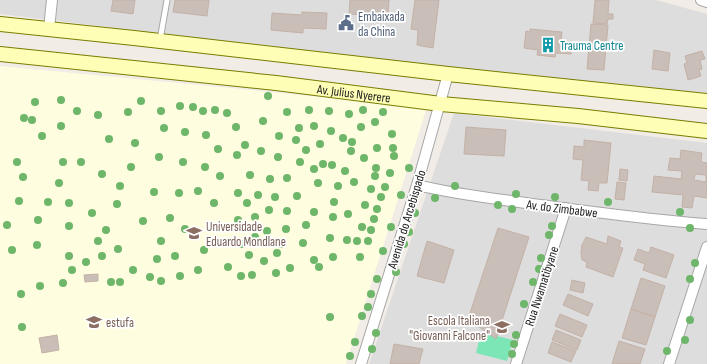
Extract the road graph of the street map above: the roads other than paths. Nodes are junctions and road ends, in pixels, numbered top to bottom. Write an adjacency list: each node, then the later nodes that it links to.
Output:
1 (52, 0): 6 (street)
2 (167, 0): 7 (lane)
3 (701, 0): 4 (street)
4 (707, 2)
5 (0, 24): 6 (main road)
6 (49, 29): 7 (main road)
7 (160, 41): 9 (main road)
8 (0, 54): 11 (main road, Av. Julius Nyerere)
9 (448, 74): 10 (main road); 11 (street, Avenida do Arcebispado)
10 (707, 101)
11 (440, 104): 12 (main road, Av. Julius Nyerere); 13 (street, Avenida do Arcebispado)
12 (707, 131)
13 (417, 185): 14 (street, Av. do Zimbabwe); 17 (street, Avenida do Arcebispado)
14 (566, 208): 15 (street, Av. do Zimbabwe); 18 (street, Rua Nwamatibyane)
15 (707, 224)
16 (707, 247): 19 (street)
17 (361, 364)
18 (516, 364)
19 (669, 364)

